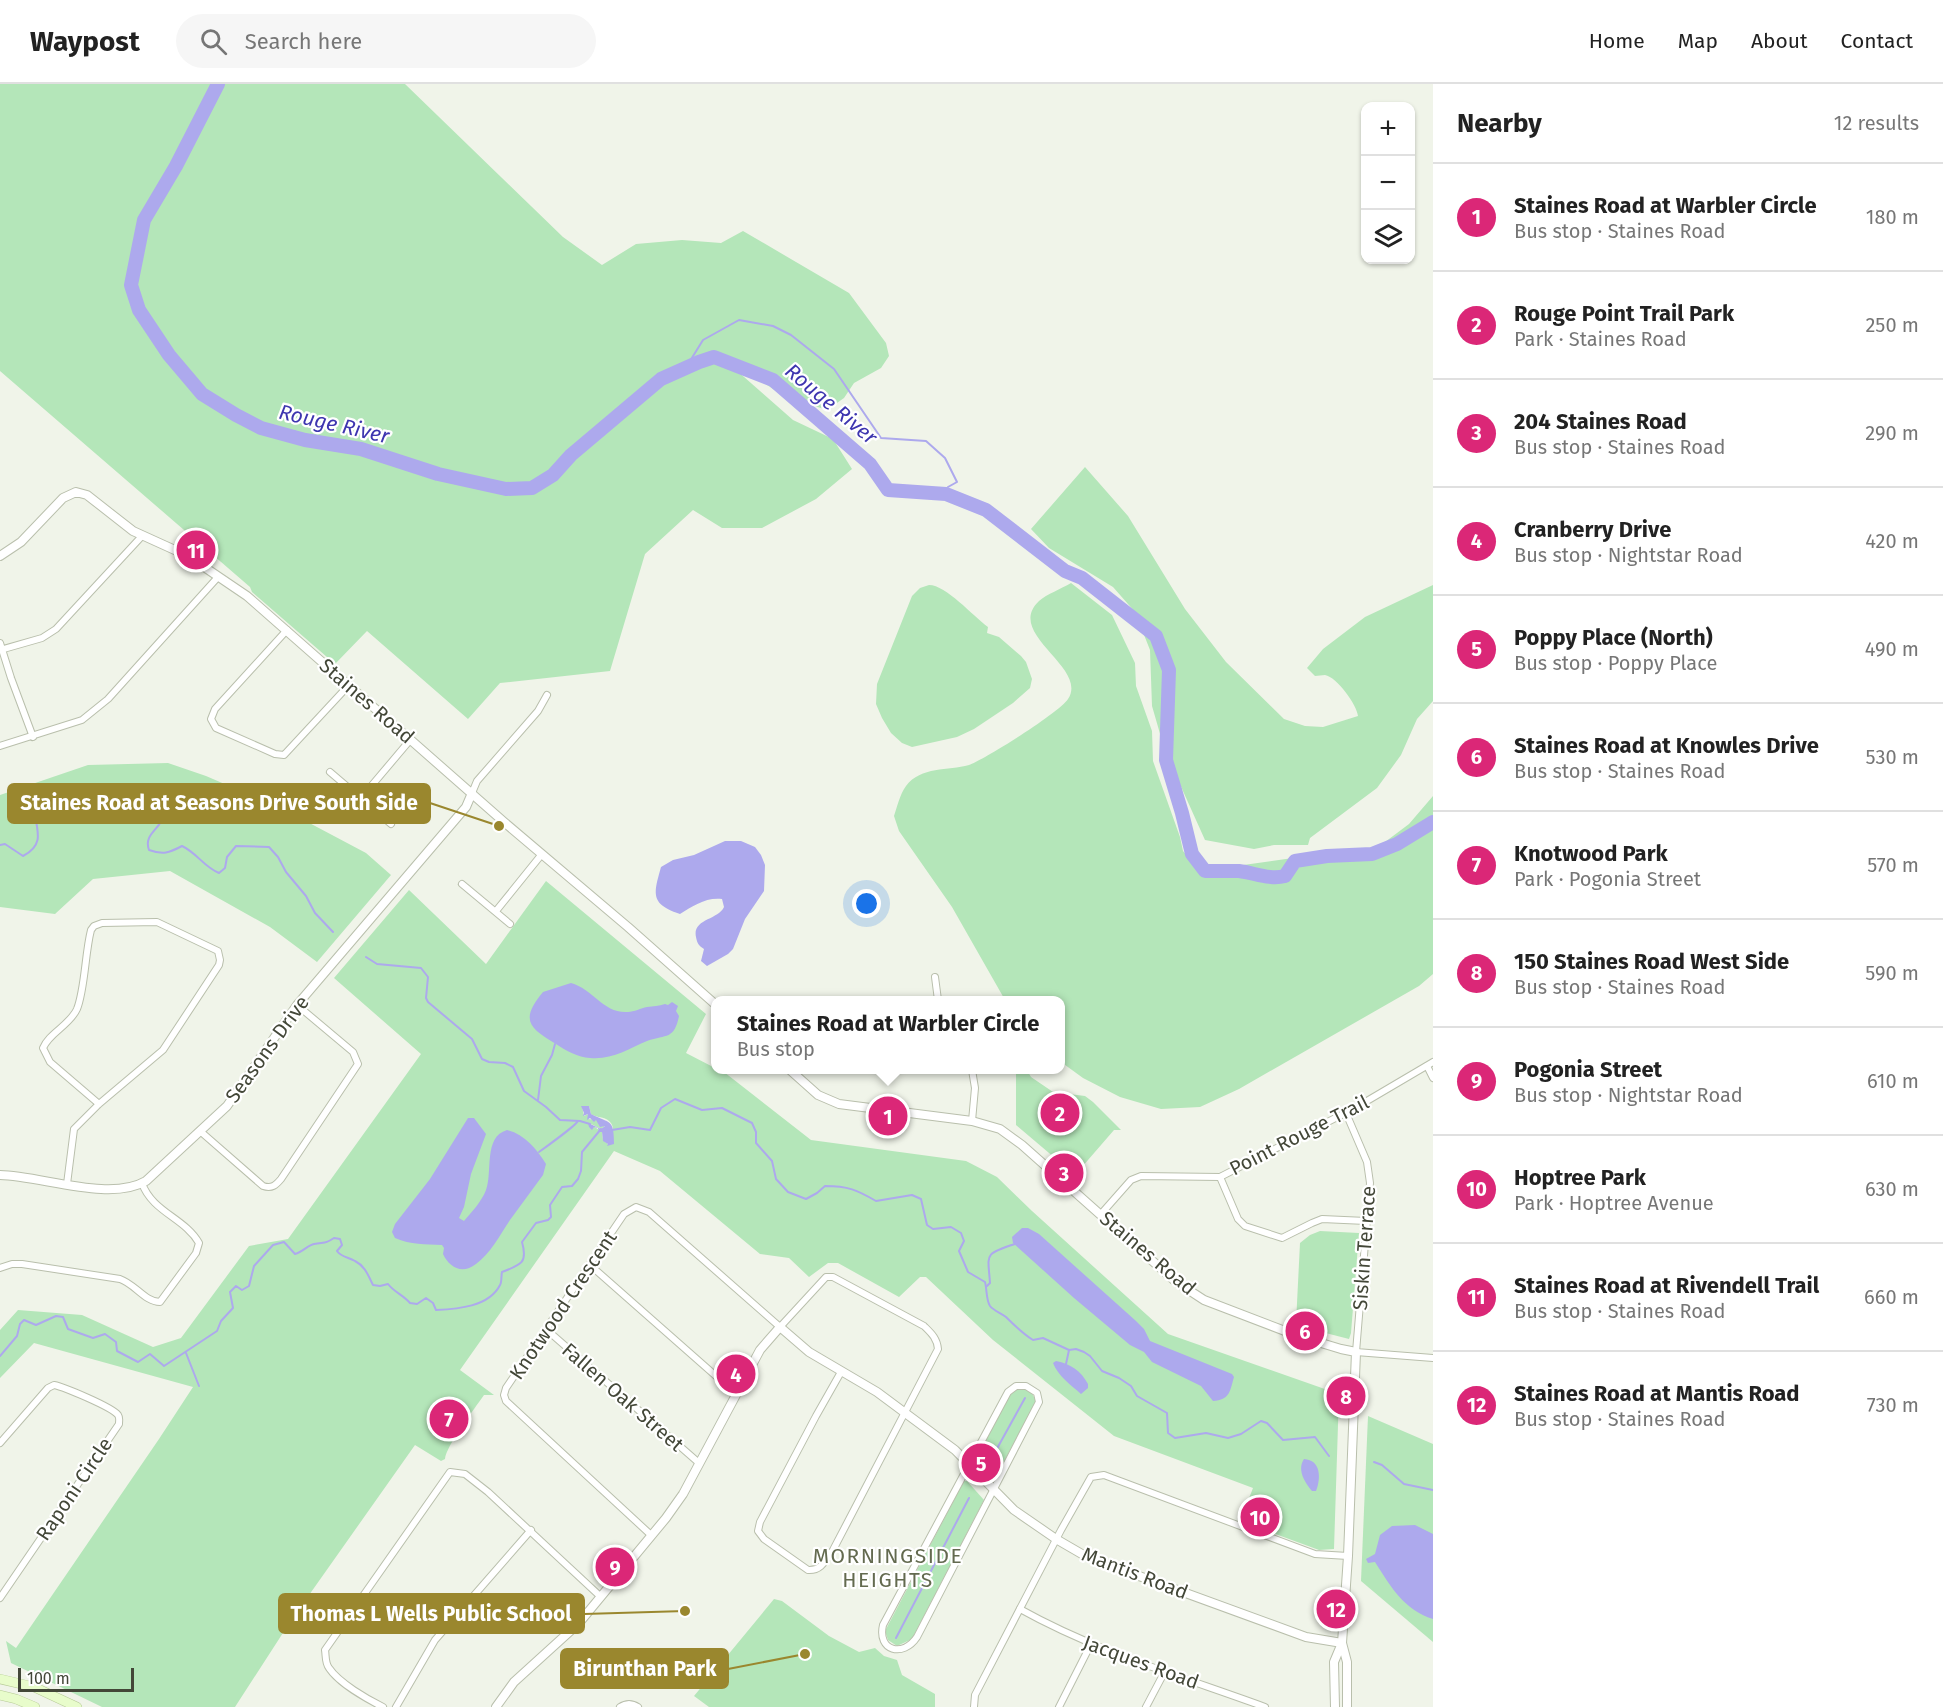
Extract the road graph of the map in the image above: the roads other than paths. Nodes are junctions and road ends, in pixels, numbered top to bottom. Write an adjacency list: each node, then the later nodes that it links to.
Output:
1 (142, 536): 2 (street, Staines Road); 3 (street, Staines Road); 5 (street)
2 (0, 556)
3 (218, 577): 4 (street, Staines Road); 8 (street)
4 (287, 630): 6 (street, Staines Road); 6 (street)
5 (1, 648): 8 (street)
6 (349, 685): 9 (street, Staines Road)
7 (547, 695): 12 (street)
8 (33, 736): 10 (street)
9 (411, 739): 12 (street, Staines Road); 13 (street)
10 (0, 746)
11 (330, 772): 13 (street)
12 (472, 793): 15 (street, Staines Road); 22 (street, Seasons Drive)
13 (362, 797): 14 (street)
14 (392, 824)
15 (542, 854): 17 (street); 21 (street, Staines Road)
16 (462, 884): 17 (street)
17 (496, 911): 18 (street)
18 (510, 924)
19 (934, 978): 20 (street)
20 (937, 996)
21 (711, 1001)
22 (297, 1005): 30 (street, Seasons Drive); 30 (street)
23 (1430, 1064): 26 (street); 28 (street, Point Rouge Trail)
24 (794, 1074): 29 (street, Staines Road)
25 (973, 1074): 29 (street)
26 (1433, 1078)
27 (99, 1104): 27 (street); 34 (street)
28 (1346, 1113): 32 (street, Point Rouge Trail); 36 (street, Siskin Terrace)
29 (972, 1120): 35 (street, Staines Road)
30 (200, 1131): 33 (street, Seasons Drive)
31 (0, 1175): 34 (street)
32 (1220, 1177): 35 (street, Point Rouge Trail); 36 (street)
33 (142, 1183): 34 (street); 38 (street)
34 (68, 1184)
35 (1101, 1214): 41 (street, Staines Road)
36 (1366, 1221): 41 (street, Siskin Terrace)
37 (591, 1265): 39 (street, Knotwood Crescent); 40 (street, Knotwood Crescent); 44 (street)
38 (0, 1268)
39 (780, 1327): 43 (street, Mantis Road); 44 (street); 45 (street)
40 (547, 1330): 47 (street, Fallen Oak Street); 51 (street, Knotwood Crescent)
41 (1356, 1352): 42 (street); 53 (street)
42 (1433, 1358)
43 (841, 1372): 45 (street, Mantis Road); 45 (street)
44 (737, 1392): 47 (street)
45 (905, 1413): 48 (street, Mantis Road)
46 (0, 1443): 55 (street, Raponi Circle)
47 (699, 1463): 51 (street)
48 (969, 1465): 49 (street, Mantis Road); 49 (street); 49 (street)
49 (994, 1491): 52 (street, Mantis Road)
50 (531, 1530): 54 (street); 64 (street); 65 (street)
51 (651, 1535): 54 (street)
52 (1056, 1539): 53 (street); 56 (street); 57 (street, Mantis Road)
53 (1348, 1556): 57 (street)
54 (601, 1597): 66 (street)
55 (0, 1598)
56 (1020, 1609): 58 (street, Jacques Road); 69 (street)
57 (1342, 1643): 73 (street); 74 (street)
58 (1090, 1644): 59 (street, Jacques Road); 70 (street)
59 (1165, 1671): 71 (street); 72 (street, Jacques Road)
60 (0, 1679): 63 (main road)
61 (0, 1695): 62 (main road)
62 (35, 1707)
63 (77, 1707)
64 (383, 1707)
65 (396, 1707)
66 (496, 1707)
67 (620, 1707): 68 (street)
68 (638, 1707)
69 (974, 1707)
70 (1059, 1707)
71 (1146, 1707)
72 (1265, 1707)
73 (1335, 1707)
74 (1347, 1707)

